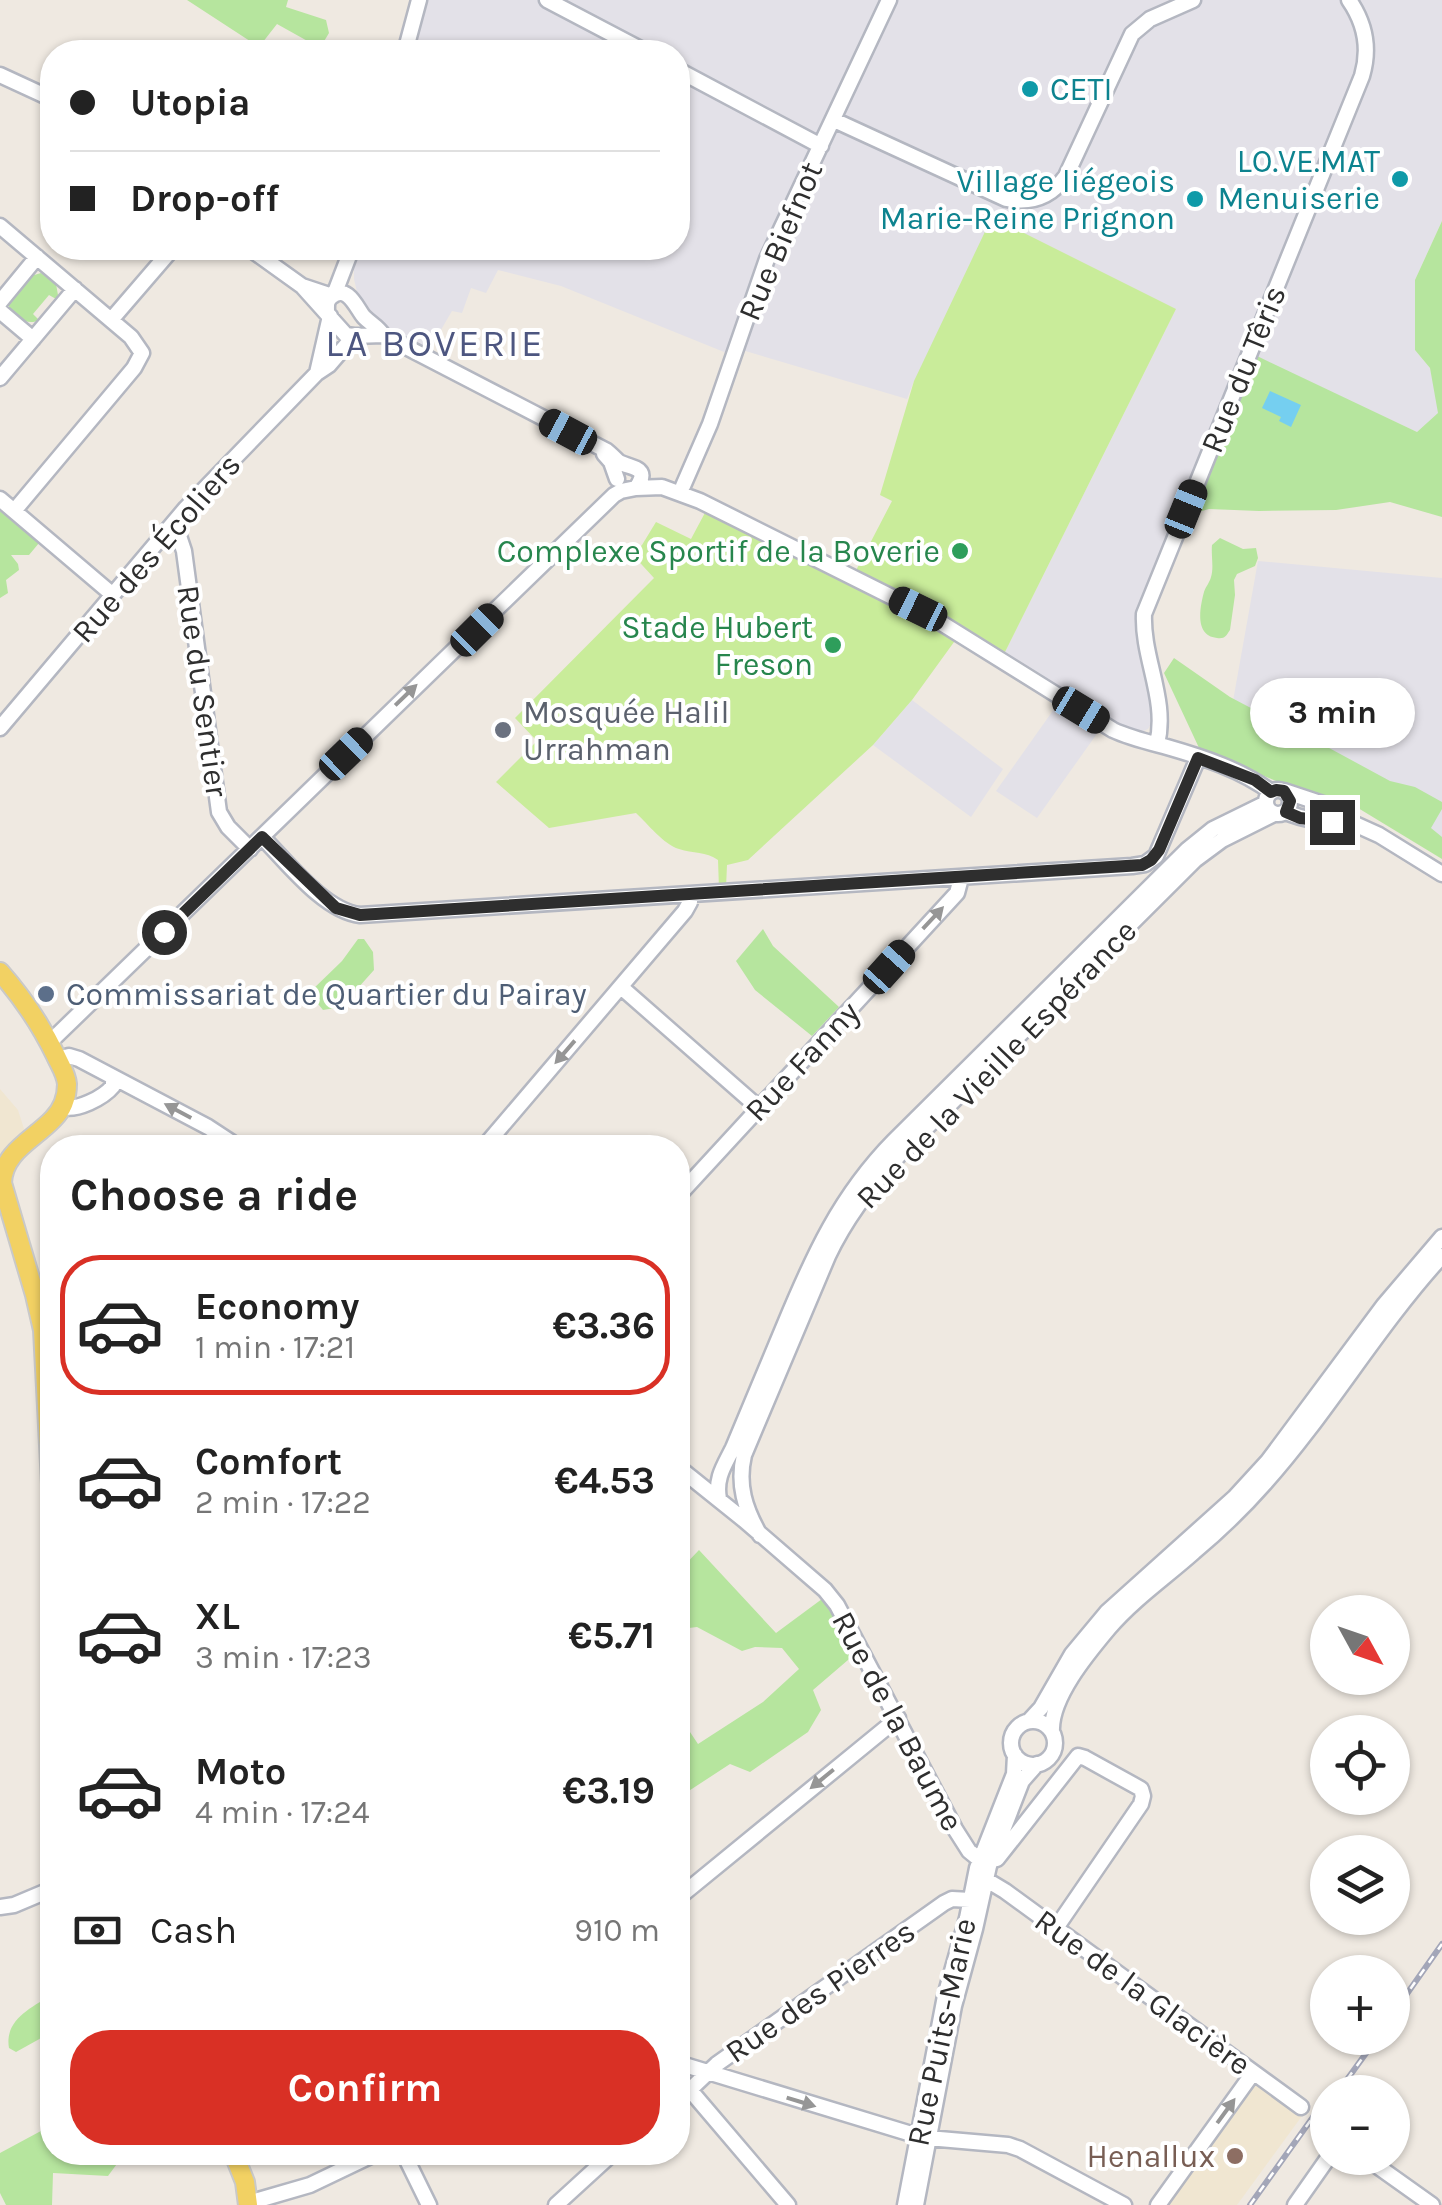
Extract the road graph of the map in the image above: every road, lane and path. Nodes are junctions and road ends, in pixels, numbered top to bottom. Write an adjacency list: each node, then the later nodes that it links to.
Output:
1 (419, 0): 6 (street)
2 (547, 0): 7 (street)
3 (889, 0): 11 (street, Rue Biefnot)
4 (1193, 0): 11 (street)
5 (1349, 0): 43 (street, Rue du Têris)
6 (408, 40)
7 (623, 40)
8 (0, 75): 10 (street)
9 (690, 76): 12 (street)
10 (40, 93)
11 (834, 120): 12 (street, Rue Biefnot)
12 (822, 146): 35 (street, Rue Biefnot)
13 (0, 226): 14 (street)
14 (36, 257): 20 (street); 22 (street)
15 (163, 260): 26 (street)
16 (264, 260): 19 (street)
17 (348, 260): 21 (street)
18 (351, 260): 24 (street)
19 (302, 286): 21 (street); 25 (street)
20 (74, 289): 26 (street); 29 (street)
21 (333, 295): 24 (street); 25 (street)
22 (0, 302)
23 (0, 310): 29 (street)
24 (360, 311): 27 (street); 28 (street)
25 (329, 314): 28 (street); 30 (street)
26 (111, 320): 39 (street)
27 (383, 335): 28 (street); 32 (street)
28 (356, 336): 30 (street, Rue des Écoliers)
29 (32, 339): 31 (street)
30 (318, 374): 40 (street, Rue des Écoliers)
31 (0, 378)
32 (596, 446): 33 (street); 34 (street)
33 (634, 468): 34 (street); 34 (street); 35 (street)
34 (627, 485): 36 (street); 46 (street, one-way to 34)
35 (684, 486): 36 (street); 38 (street)
36 (662, 487): 38 (street)
37 (0, 499): 39 (street)
38 (700, 501): 43 (street)
39 (14, 511): 41 (street)
40 (170, 527): 41 (street, Rue des Écoliers); 47 (street, Rue du Sentier)
41 (113, 594): 42 (street, Rue des Écoliers)
42 (0, 728)
43 (1157, 744): 44 (street)
44 (1198, 758): 45 (street); 52 (street)
45 (1276, 802): 48 (street, Rue de la Vieille Espérance); 49 (street, Rue de la Vieille Espérance); 50 (street)
46 (262, 837): 47 (street); 53 (street)
47 (250, 848): 56 (street)
48 (1187, 850): 49 (street); 51 (street, Rue de la Vieille Espérance)
49 (1184, 871): 51 (street); 70 (street, Rue de la Vieille Espérance)
50 (1442, 874)
51 (1160, 876): 66 (street, Rue de la Vieille Espérance)
52 (961, 878): 53 (street); 59 (street, Rue Fanny, one-way to 52)
53 (690, 895): 55 (street)
54 (0, 972): 56 (main road)
55 (621, 987): 59 (street); 61 (street, one-way to 61)
56 (54, 1051): 57 (street); 58 (main road)
57 (113, 1078): 58 (street); 60 (street, one-way to 57)
58 (62, 1107): 65 (main road)
59 (759, 1108): 62 (street, Rue Fanny)
60 (220, 1135)
61 (494, 1135)
62 (690, 1183)
63 (1442, 1238): 72 (street)
64 (1442, 1256): 73 (street)
65 (40, 1317)
66 (723, 1464): 67 (street); 69 (street)
67 (690, 1471)
68 (690, 1477): 69 (street, Rue de la Baume)
69 (720, 1499): 70 (street, Rue de la Baume)
70 (760, 1535): 71 (street, Rue de la Baume)
71 (898, 1718): 76 (street, Rue de la Baume); 77 (street, one-way to 77)
72 (1029, 1721): 73 (street); 74 (street)
73 (1052, 1732): 75 (street)
74 (1015, 1756): 75 (street); 76 (street)
75 (1037, 1764): 76 (street)
76 (985, 1868): 79 (street, Rue Puits-Marie); 81 (street, Rue de la Glacière); 81 (street); 87 (street, Rue Puits-Marie)
77 (690, 1888)
78 (40, 1894): 80 (street)
79 (970, 1900): 84 (street, Rue des Pierres); 87 (street, Rue Puits-Marie)
80 (0, 1907)
81 (1056, 1928): 83 (street, Rue de la Glacière)
82 (690, 2068): 84 (street)
83 (1253, 2073): 86 (street, Rue de la Glacière); 102 (street, one-way to 83)
84 (708, 2074): 85 (street, Rue des Pierres); 87 (street, one-way to 87)
85 (690, 2090): 98 (street)
86 (1301, 2107)
87 (923, 2137): 99 (street, Rue Puits-Marie); 100 (street, Rue Puits-Marie); 101 (street)
88 (238, 2165): 95 (main road)
89 (353, 2165): 95 (street)
90 (409, 2165): 96 (street)
91 (600, 2165): 97 (street)
92 (1316, 2175): 103 (street)
93 (1393, 2175): 94 (street)
94 (1437, 2203)
95 (248, 2204)
96 (429, 2205)
97 (556, 2205)
98 (788, 2205)
99 (906, 2205)
100 (916, 2205)
101 (1124, 2205)
102 (1158, 2205)
103 (1295, 2205)

